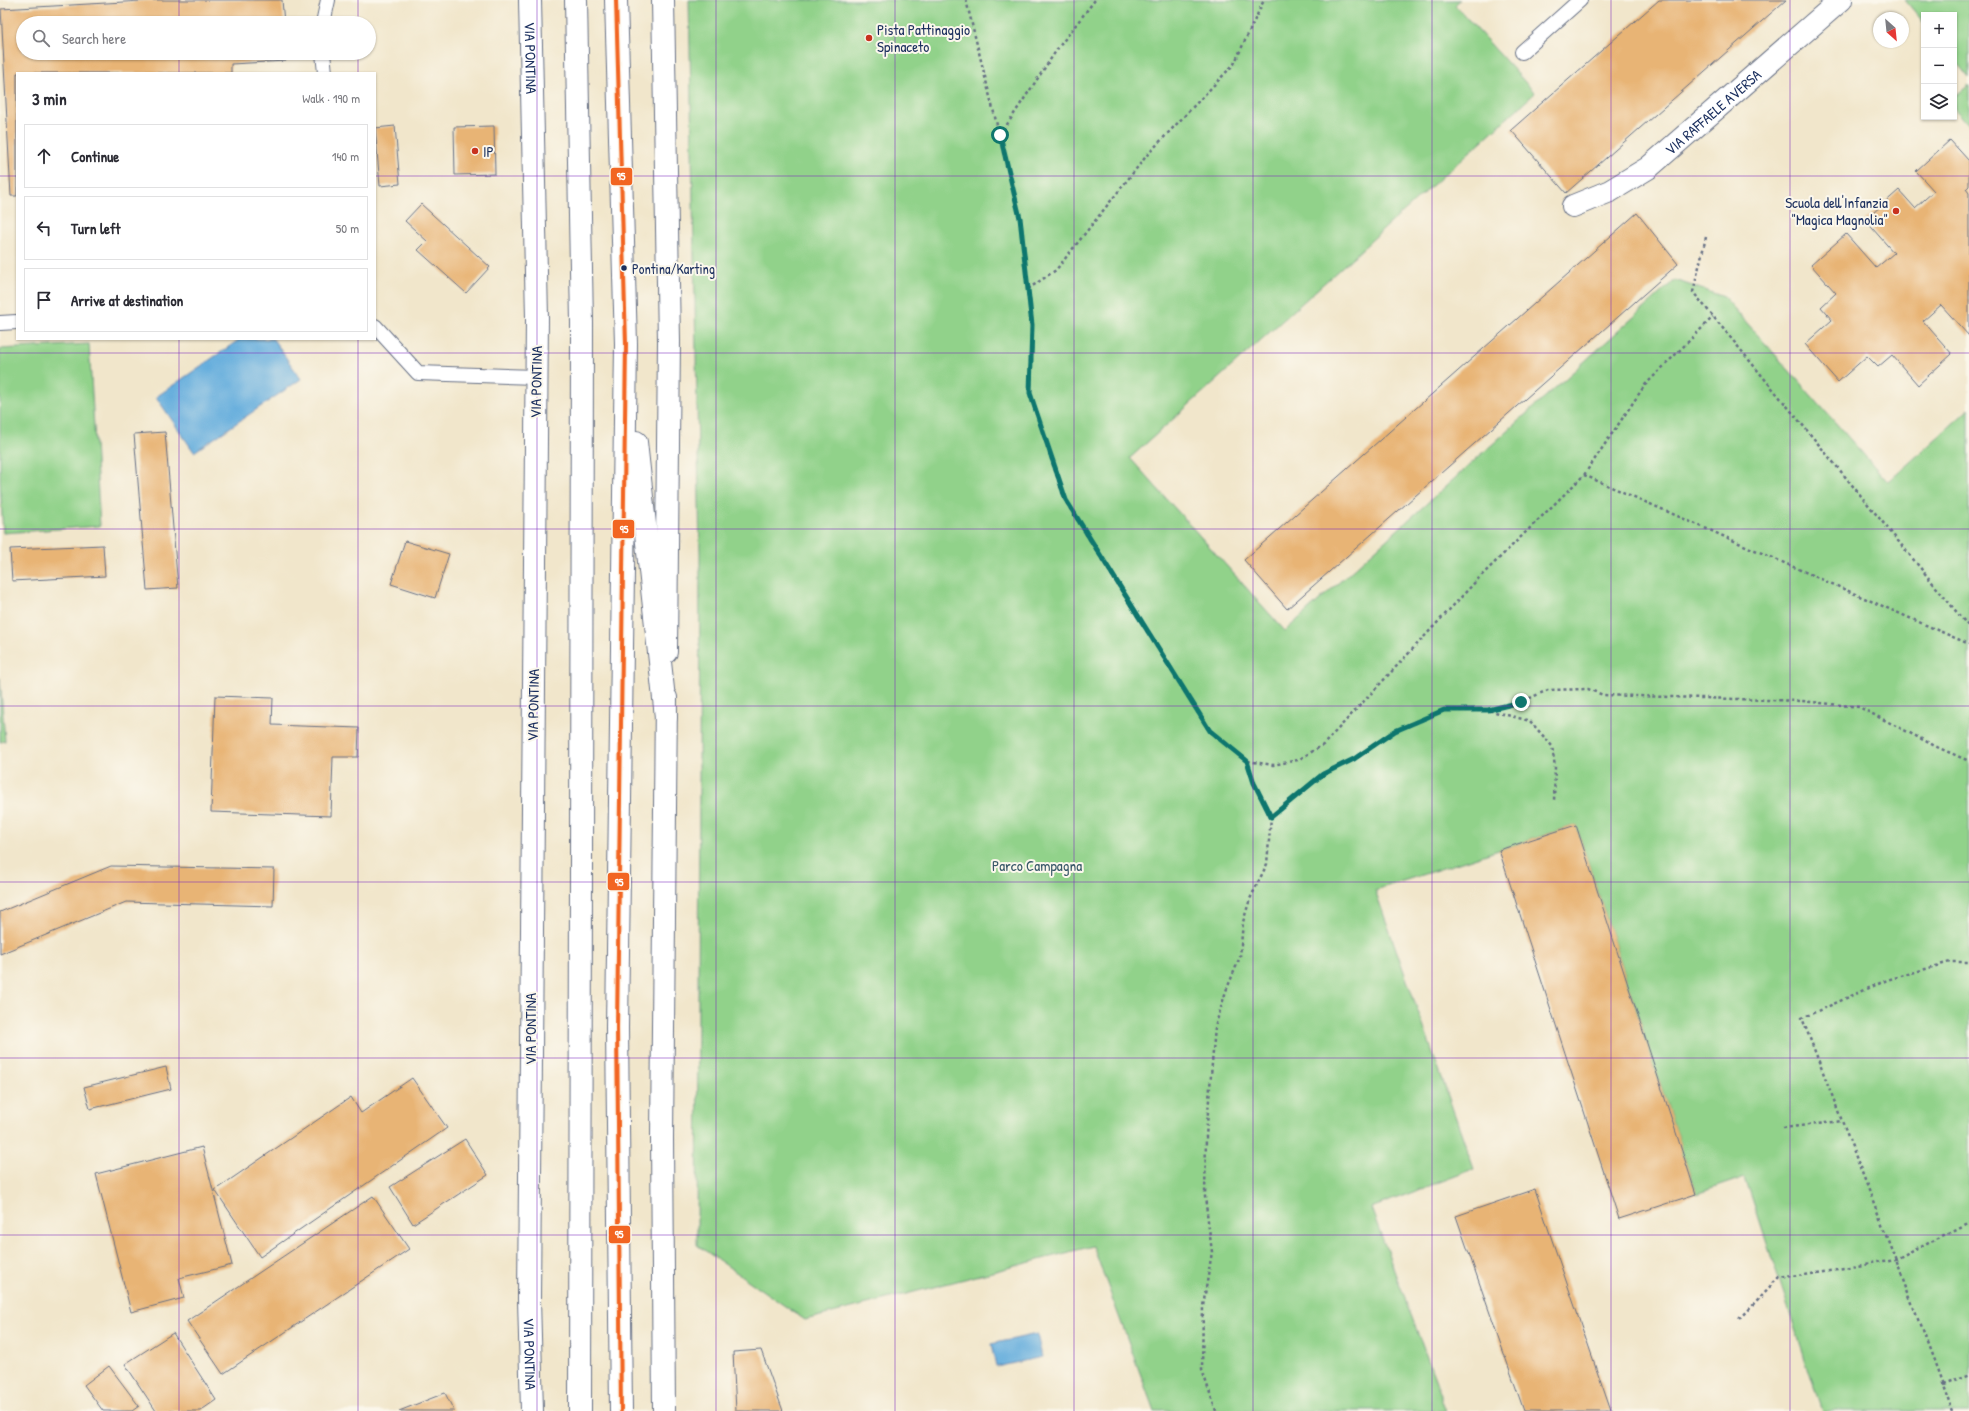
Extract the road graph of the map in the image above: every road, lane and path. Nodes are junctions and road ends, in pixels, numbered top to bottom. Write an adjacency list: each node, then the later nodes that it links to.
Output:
1 (328, 0): 11 (lane)
2 (530, 0): 24 (main road, VIA PONTINA)
3 (576, 0): 43 (main road)
4 (616, 0): 23 (main road)
5 (663, 0): 29 (main road)
6 (966, 0): 15 (path)
7 (1095, 0): 15 (path)
8 (1264, 0): 18 (path)
9 (1580, 0): 12 (lane)
10 (1841, 0): 16 (main road, VIA RAFFAELE AVERSA)
11 (324, 16)
12 (1522, 52)
13 (324, 60): 14 (lane)
14 (325, 72)
15 (1000, 135): 18 (path)
16 (1573, 206)
17 (1706, 237): 19 (path)
18 (1028, 290): 30 (path)
19 (1713, 317): 25 (path); 26 (path)
20 (16, 322): 21 (lane)
21 (0, 323)
22 (376, 327): 24 (lane)
23 (626, 344): 29 (main road); 44 (main road)
24 (536, 377): 42 (main road, VIA PONTINA)
25 (1584, 475): 27 (path); 30 (path)
26 (1969, 627)
27 (1969, 644)
28 (1488, 710): 31 (path); 32 (path); 33 (path)
29 (666, 717): 45 (main road)
30 (1247, 761): 33 (path)
31 (1969, 761)
32 (1554, 802)
33 (1271, 817): 46 (path)
34 (1969, 962): 35 (path)
35 (1842, 1121): 36 (path); 38 (path)
36 (1782, 1128)
37 (1969, 1222): 38 (path)
38 (1896, 1260): 39 (path); 41 (path)
39 (1739, 1319)
40 (1969, 1373): 41 (path)
41 (1941, 1382): 47 (path)
42 (532, 1411)
43 (580, 1411)
44 (621, 1411)
45 (664, 1411)
46 (1216, 1411)
47 (1952, 1411)

